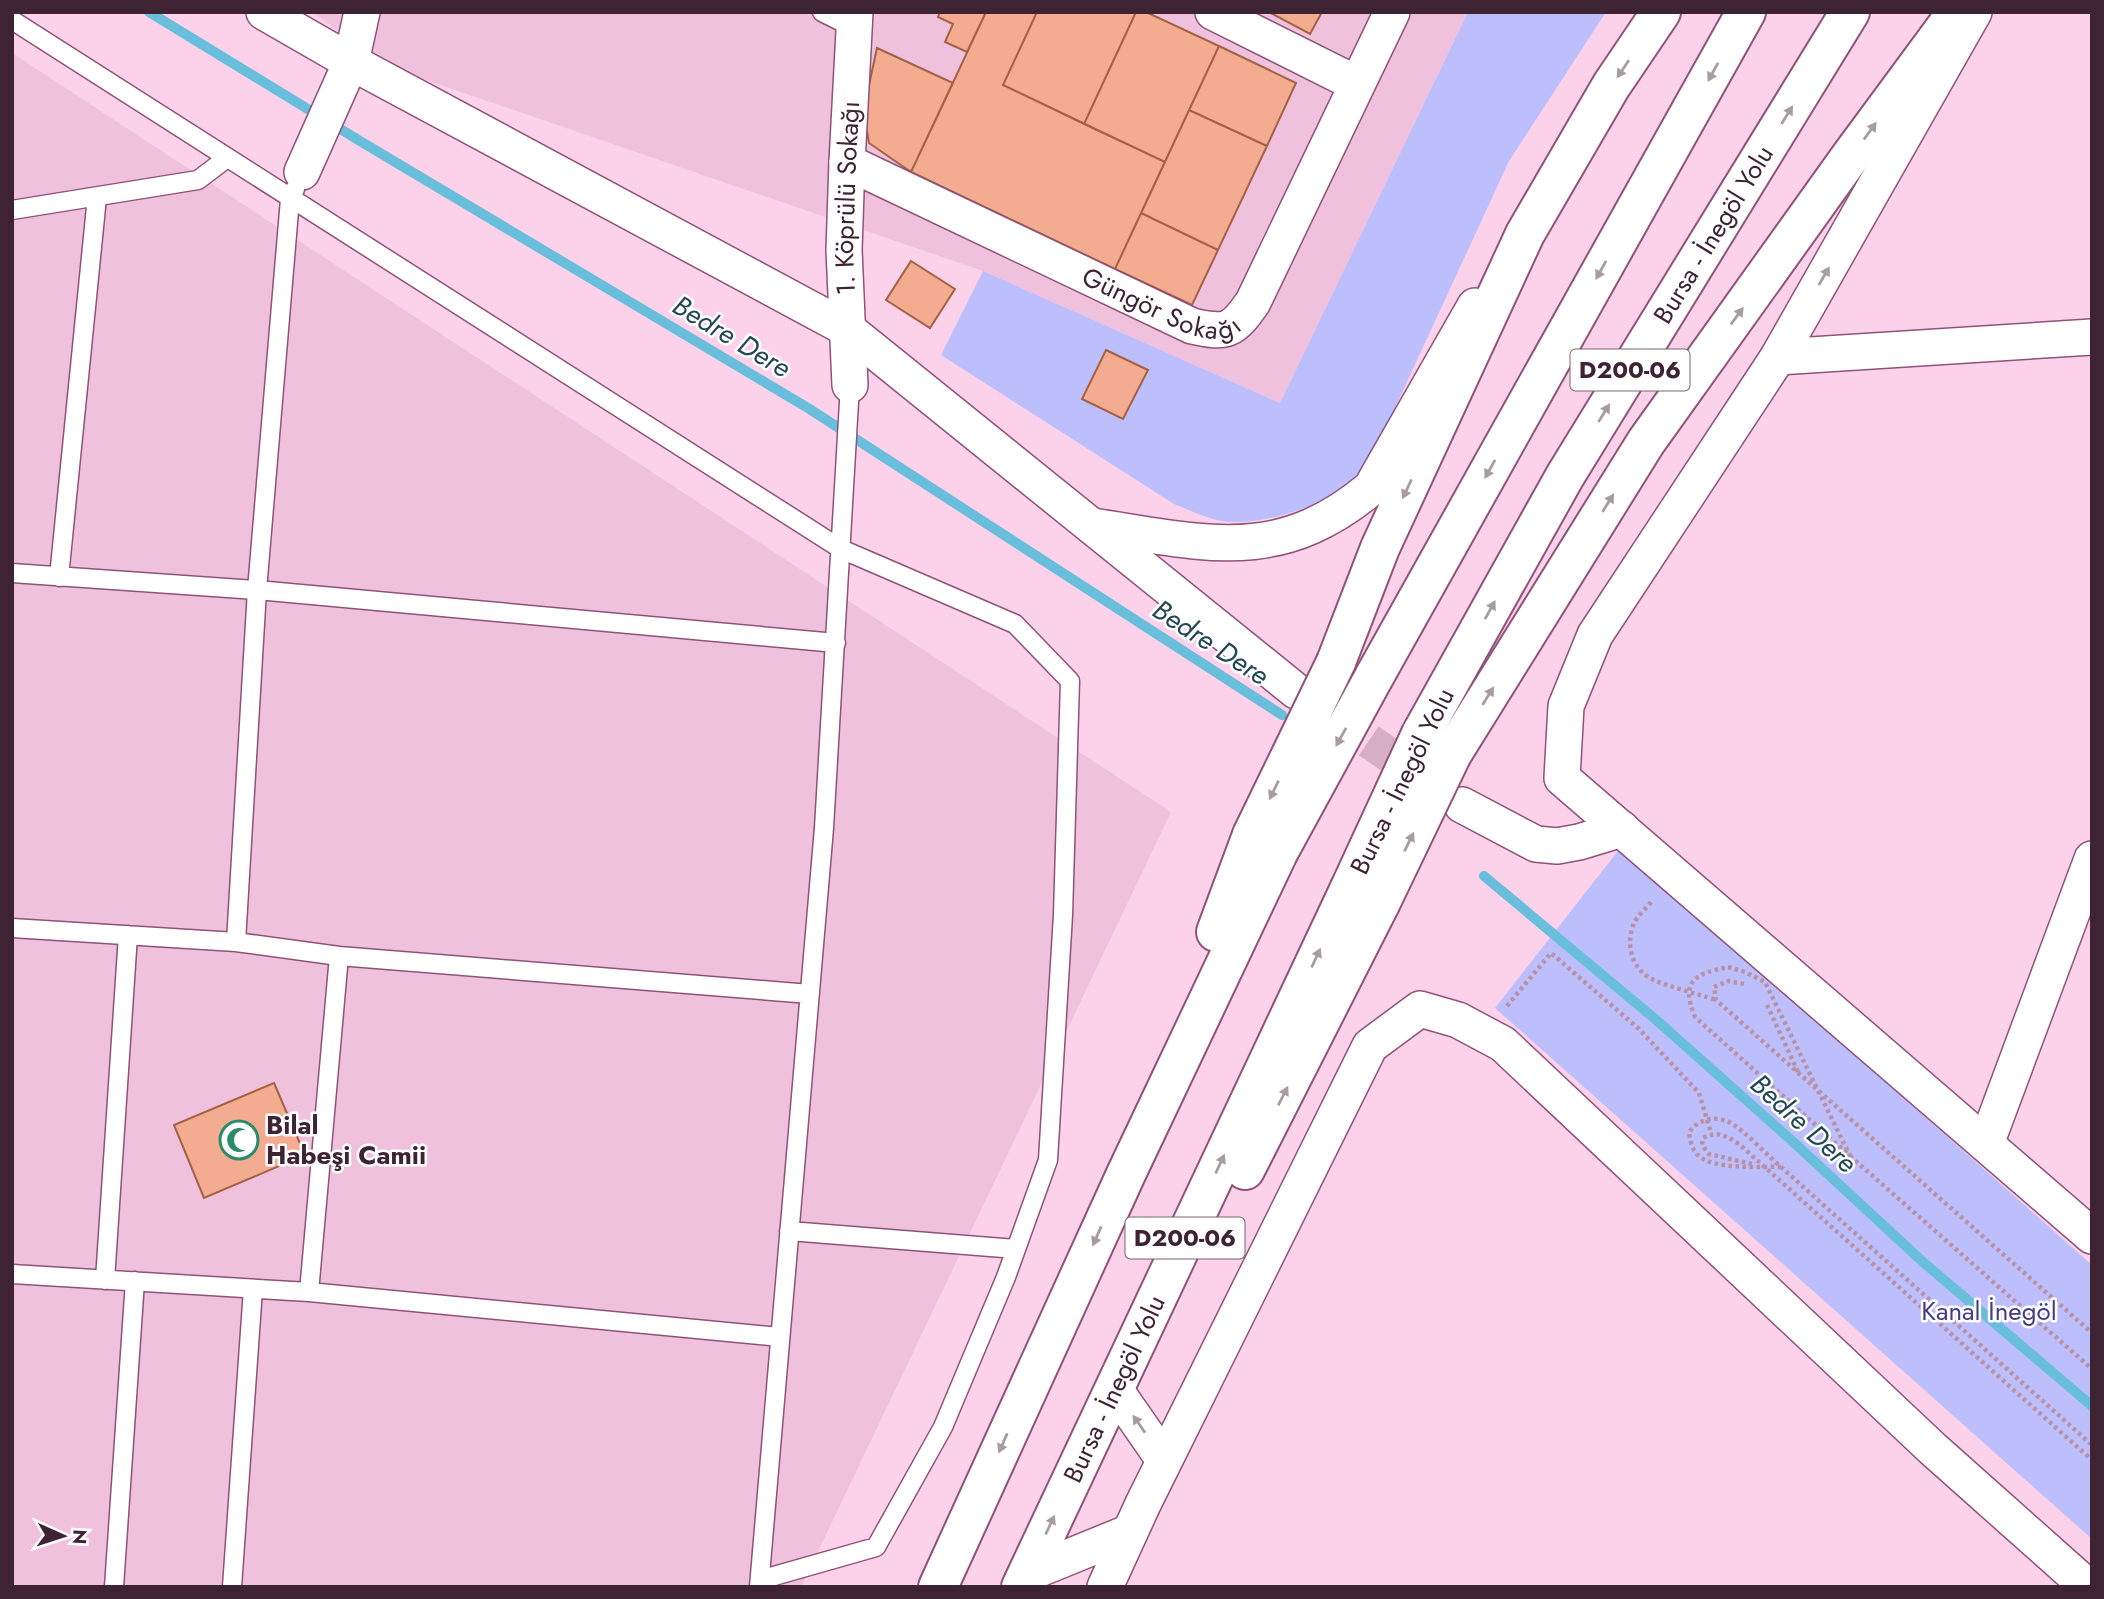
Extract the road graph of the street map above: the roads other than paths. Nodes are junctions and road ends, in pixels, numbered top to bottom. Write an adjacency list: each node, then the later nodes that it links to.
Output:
1 (264, 12): 13 (street)
2 (362, 12): 13 (street)
3 (822, 12): 12 (lane)
4 (1213, 12): 14 (street)
5 (1392, 12): 14 (street, Güngör Sokağı)
6 (1661, 12): 20 (highway, one-way to 20)
7 (1746, 12): 35 (highway, D200-06, one-way to 35, bridge)
8 (1850, 12): 32 (highway, Bursa - İnegöl Yolu / D200-06, one-way to 8)
9 (1957, 12): 32 (highway, one-way to 9)
10 (1974, 12): 23 (street, one-way to 10)
11 (12, 20): 15 (lane)
12 (855, 20): 16 (street, 1. Köprülü Sokağı)
13 (345, 75): 17 (street); 21 (street)
14 (1357, 84): 16 (street, Güngör Sokağı)
15 (227, 158): 17 (lane); 18 (lane)
16 (847, 162): 21 (street, 1. Köprülü Sokağı)
17 (296, 185): 26 (lane); 29 (lane)
18 (97, 197): 19 (lane); 28 (lane)
19 (12, 210)
20 (1511, 264): 25 (street); 35 (highway, one-way to 35, bridge)
21 (846, 328): 24 (street, 1. Köprülü Sokağı); 25 (street)
22 (2092, 337): 23 (street)
23 (1778, 356): 34 (street)
24 (850, 384): 26 (lane)
25 (1091, 526): 31 (street)
26 (841, 549): 30 (lane); 45 (lane)
27 (12, 573): 28 (lane)
28 (59, 577): 29 (lane)
29 (257, 590): 30 (lane); 39 (lane)
30 (836, 643): 41 (lane)
31 (1296, 691)
32 (1436, 744): 52 (highway, Bursa - İnegöl Yolu / D200-06, one-way to 32, bridge)
33 (1462, 805): 34 (street)
34 (1622, 829): 42 (street)
35 (1265, 844): 59 (highway, D200-06, one-way to 59)
36 (2092, 859): 42 (street)
37 (12, 928): 38 (lane)
38 (128, 936): 39 (lane); 47 (lane)
39 (236, 942): 40 (lane)
40 (339, 956): 41 (lane); 50 (lane)
41 (810, 994): 43 (lane)
42 (1986, 1144): 44 (street)
43 (789, 1231): 45 (lane); 51 (lane)
44 (2092, 1236)
45 (1016, 1249): 56 (lane)
46 (12, 1274): 47 (lane)
47 (105, 1280): 48 (lane)
48 (135, 1281): 49 (lane); 57 (lane)
49 (253, 1289): 50 (lane); 58 (lane)
50 (309, 1292): 51 (lane)
51 (780, 1337): 56 (lane)
52 (1114, 1388): 53 (street, one-way to 52); 55 (highway, Bursa - İnegöl Yolu / D200-06, one-way to 52)
53 (1164, 1460): 54 (street); 61 (street)
54 (1130, 1532): 55 (street); 60 (street)
55 (1024, 1580)
56 (760, 1584)
57 (114, 1587)
58 (232, 1587)
59 (938, 1587)
60 (1105, 1587)
61 (2088, 1587)

